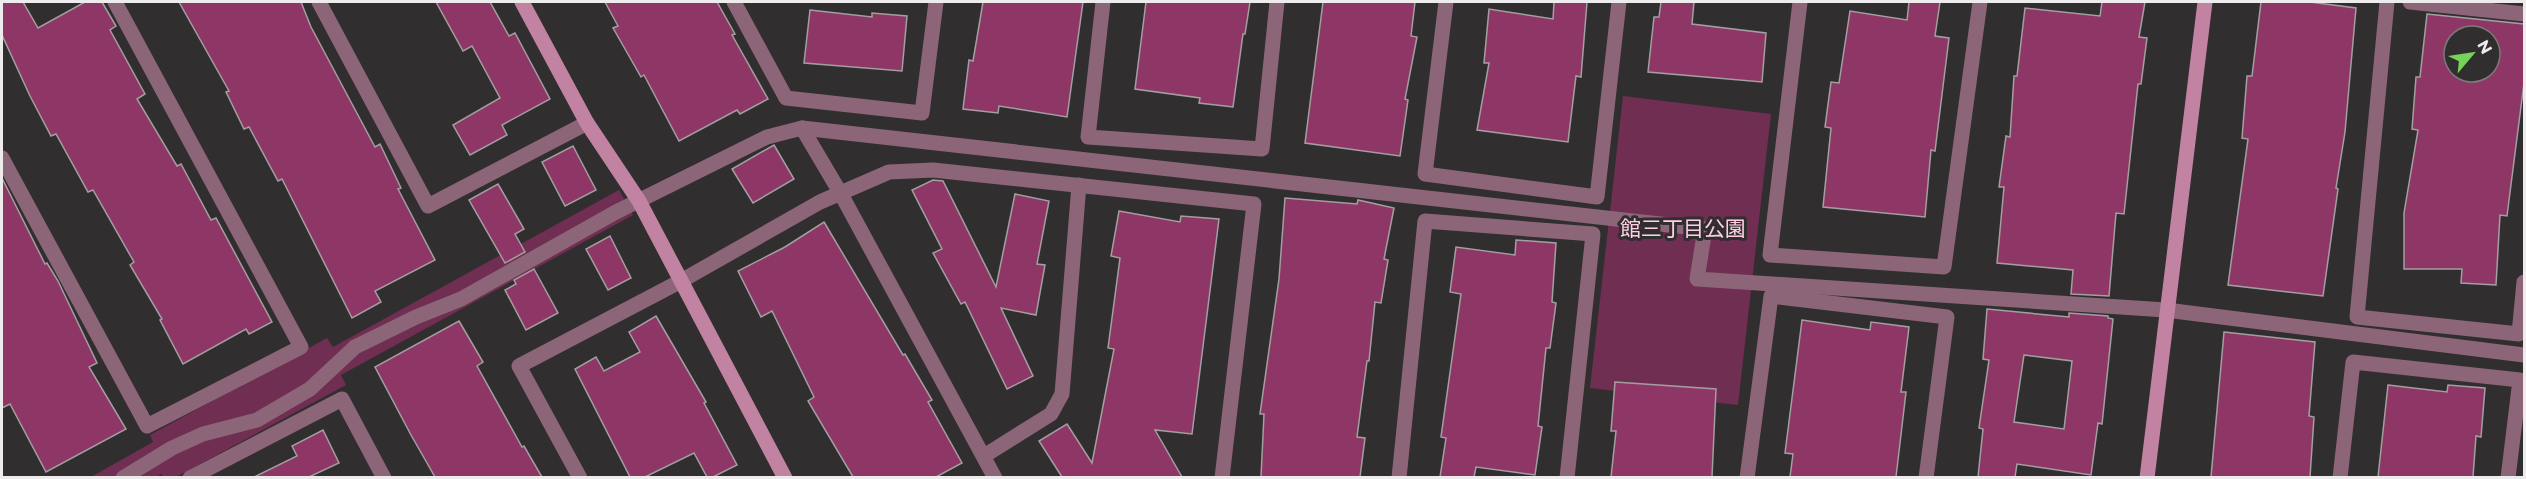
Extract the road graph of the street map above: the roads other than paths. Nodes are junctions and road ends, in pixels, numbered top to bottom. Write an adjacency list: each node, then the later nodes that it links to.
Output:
1 (115, 2): 18 (street)
2 (319, 2): 16 (street)
3 (522, 2): 16 (street)
4 (734, 2): 5 (street)
5 (936, 2)
6 (1103, 2): 7 (street)
7 (1277, 2)
8 (1446, 2): 9 (street)
9 (1619, 2)
10 (1800, 2): 11 (street)
11 (1980, 2)
12 (2205, 2): 24 (street)
13 (2387, 2): 23 (street)
14 (2410, 2): 15 (street)
15 (2524, 14)
16 (587, 123): 21 (street)
17 (802, 128): 20 (street); 21 (street); 24 (street)
18 (2, 158)
19 (1078, 186): 20 (street); 26 (street); 33 (street)
20 (841, 195): 22 (street); 26 (street)
21 (639, 201): 22 (street); 27 (street)
22 (681, 281): 30 (street); 31 (street)
23 (2524, 282)
24 (2166, 310): 25 (street); 38 (street)
25 (2524, 355)
26 (984, 456): 32 (street)
27 (123, 477)
28 (190, 477): 29 (street)
29 (384, 477)
30 (580, 477)
31 (785, 477)
32 (995, 477)
33 (1222, 477)
34 (1399, 477): 35 (street)
35 (1567, 477)
36 (1747, 477): 37 (street)
37 (1926, 477)
38 (2147, 477)
39 (2340, 477): 40 (street)
40 (2508, 477)

